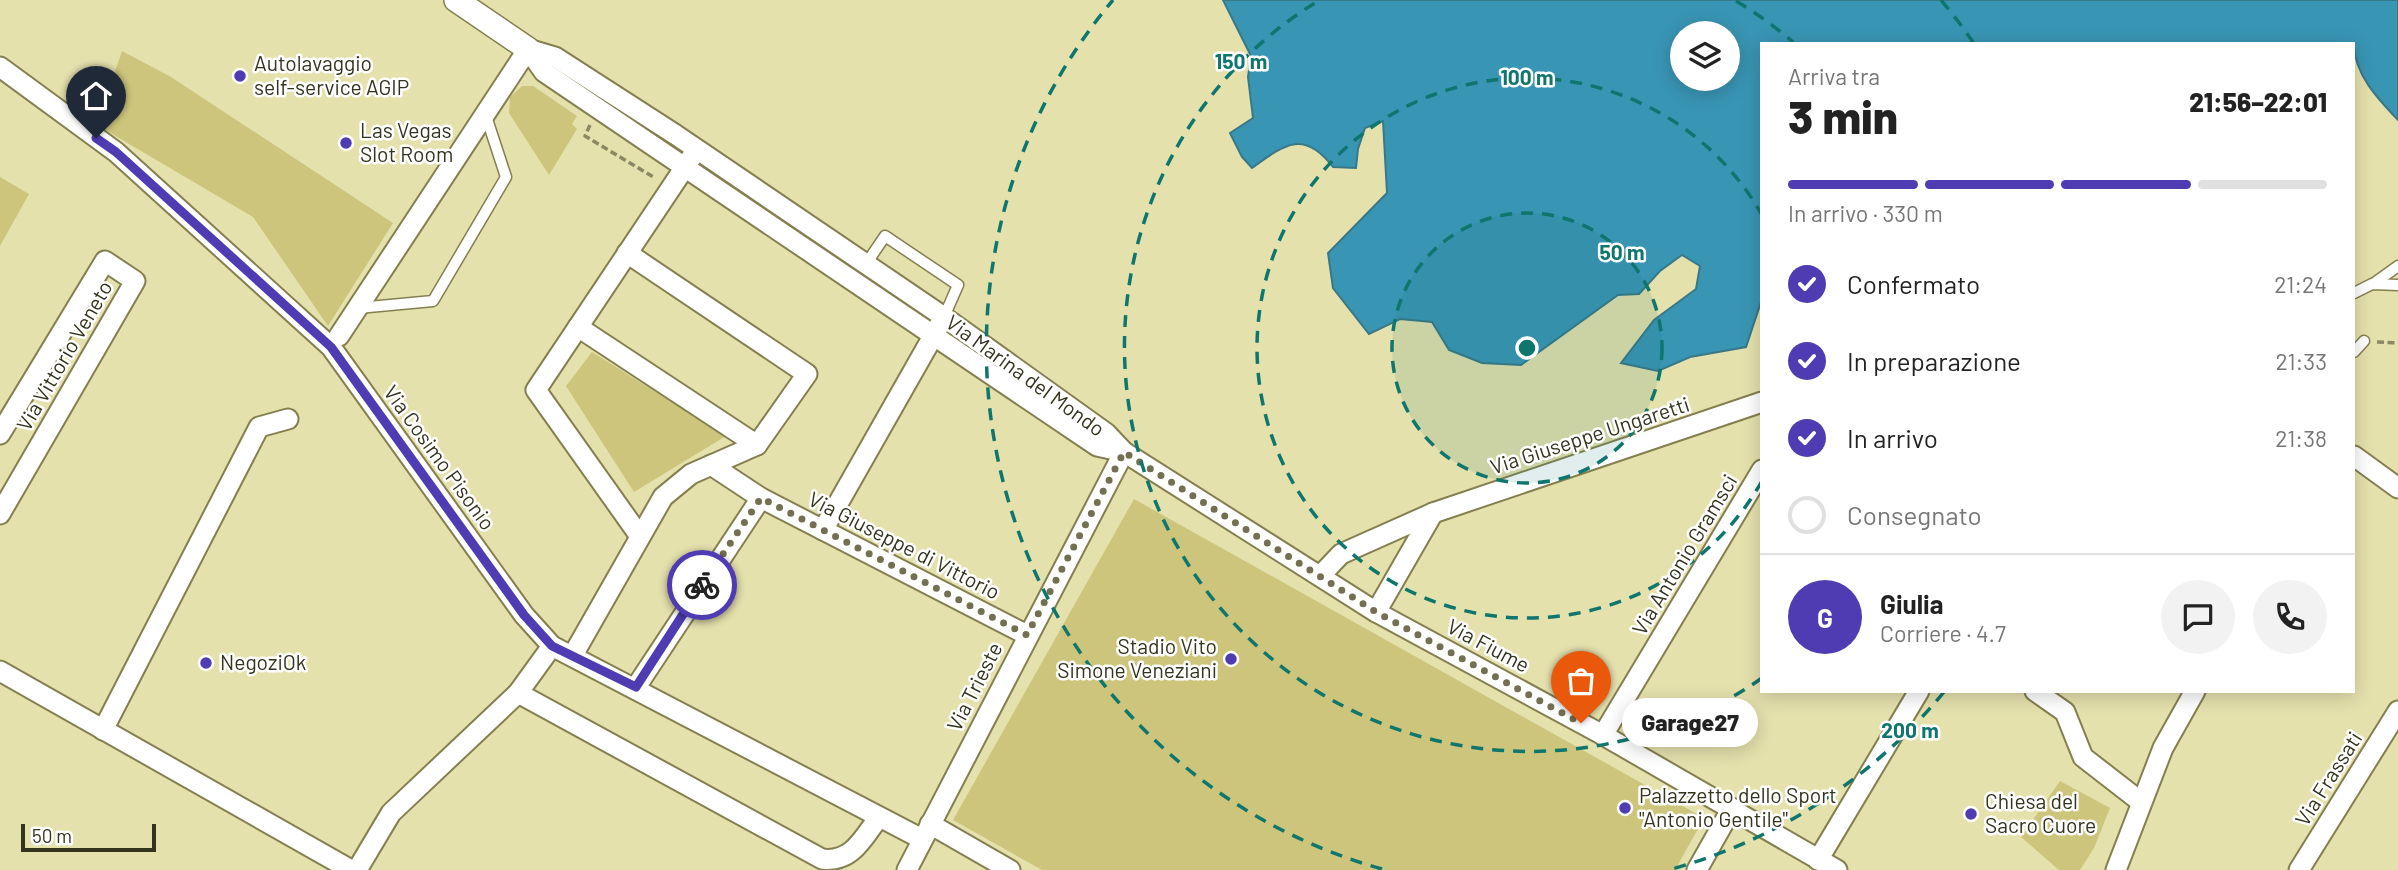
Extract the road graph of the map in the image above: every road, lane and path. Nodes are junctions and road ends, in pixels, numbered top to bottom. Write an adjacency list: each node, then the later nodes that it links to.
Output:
1 (470, 4): 2 (street, Via Marina del Mondo)
2 (528, 49): 4 (street); 8 (street, Via Marina del Mondo)
3 (0, 68): 42 (street, Via Cosimo Pisonio)
4 (485, 113): 18 (street); 18 (lane)
5 (591, 124): 7 (path)
6 (621, 142): 7 (path)
7 (613, 153): 10 (path)
8 (692, 158): 12 (street); 13 (street, Via Marina del Mondo); 19 (street, Via Marina del Mondo)
9 (656, 167): 10 (path)
10 (649, 175): 11 (path)
11 (659, 181)
12 (627, 254): 20 (street); 28 (street)
13 (866, 264): 19 (street, Via Marina del Mondo); 19 (lane)
14 (2398, 266): 15 (lane)
15 (2372, 284): 16 (lane); 17 (lane)
16 (2398, 285)
17 (2355, 292)
18 (356, 308): 21 (street)
19 (939, 325): 29 (street, Via Marina del Mondo); 37 (street)
20 (578, 327): 28 (street); 38 (street)
21 (339, 336)
22 (2364, 341): 23 (path); 24 (lane)
23 (2398, 343)
24 (2355, 351)
25 (1760, 403): 35 (street, Via Giuseppe Ungaretti)
26 (288, 419): 51 (street)
27 (0, 434): 36 (street, Via Vittorio Veneto)
28 (757, 445): 31 (street)
29 (1124, 452): 39 (street, Via Fiume); 41 (street, Via Trieste)
30 (2355, 457): 33 (street)
31 (711, 465): 34 (street, Via Giuseppe di Vittorio); 38 (street)
32 (1760, 473): 52 (street, Via Antonio Gramsci)
33 (2398, 488)
34 (761, 498): 37 (street, Via Giuseppe di Vittorio); 45 (street)
35 (1433, 513): 39 (street, Via Giuseppe Ungaretti); 40 (street)
36 (0, 514)
37 (823, 530): 41 (street, Via Giuseppe di Vittorio)
38 (639, 535): 43 (street)
39 (1320, 576): 40 (street, Via Fiume)
40 (1376, 612): 52 (street, Via Fiume)
41 (1027, 635): 56 (street, Via Trieste)
42 (552, 646): 43 (street, Via Cosimo Pisonio); 46 (street)
43 (573, 656): 45 (street, Via Cosimo Pisonio)
44 (0, 671): 51 (street)
45 (636, 687): 55 (street, Via Cosimo Pisonio)
46 (517, 693): 55 (street); 59 (street)
47 (1918, 693): 57 (street)
48 (2038, 693): 53 (street)
49 (2194, 693): 53 (street)
50 (2398, 711): 65 (street, Via Frassati)
51 (103, 730): 58 (street)
52 (1603, 735): 54 (street, Via Fiume)
53 (2141, 802): 64 (street)
54 (1732, 808): 57 (street, Via Fiume); 62 (street)
55 (879, 817): 56 (street, Via Cosimo Pisonio)
56 (926, 831): 60 (street, Via Trieste); 61 (street, Via Cosimo Pisonio)
57 (1818, 860): 63 (street, Via Fiume)
58 (351, 870)
59 (357, 870)
60 (907, 870)
61 (1010, 870)
62 (1697, 870)
63 (1837, 870)
64 (2116, 870)
65 (2299, 870)

